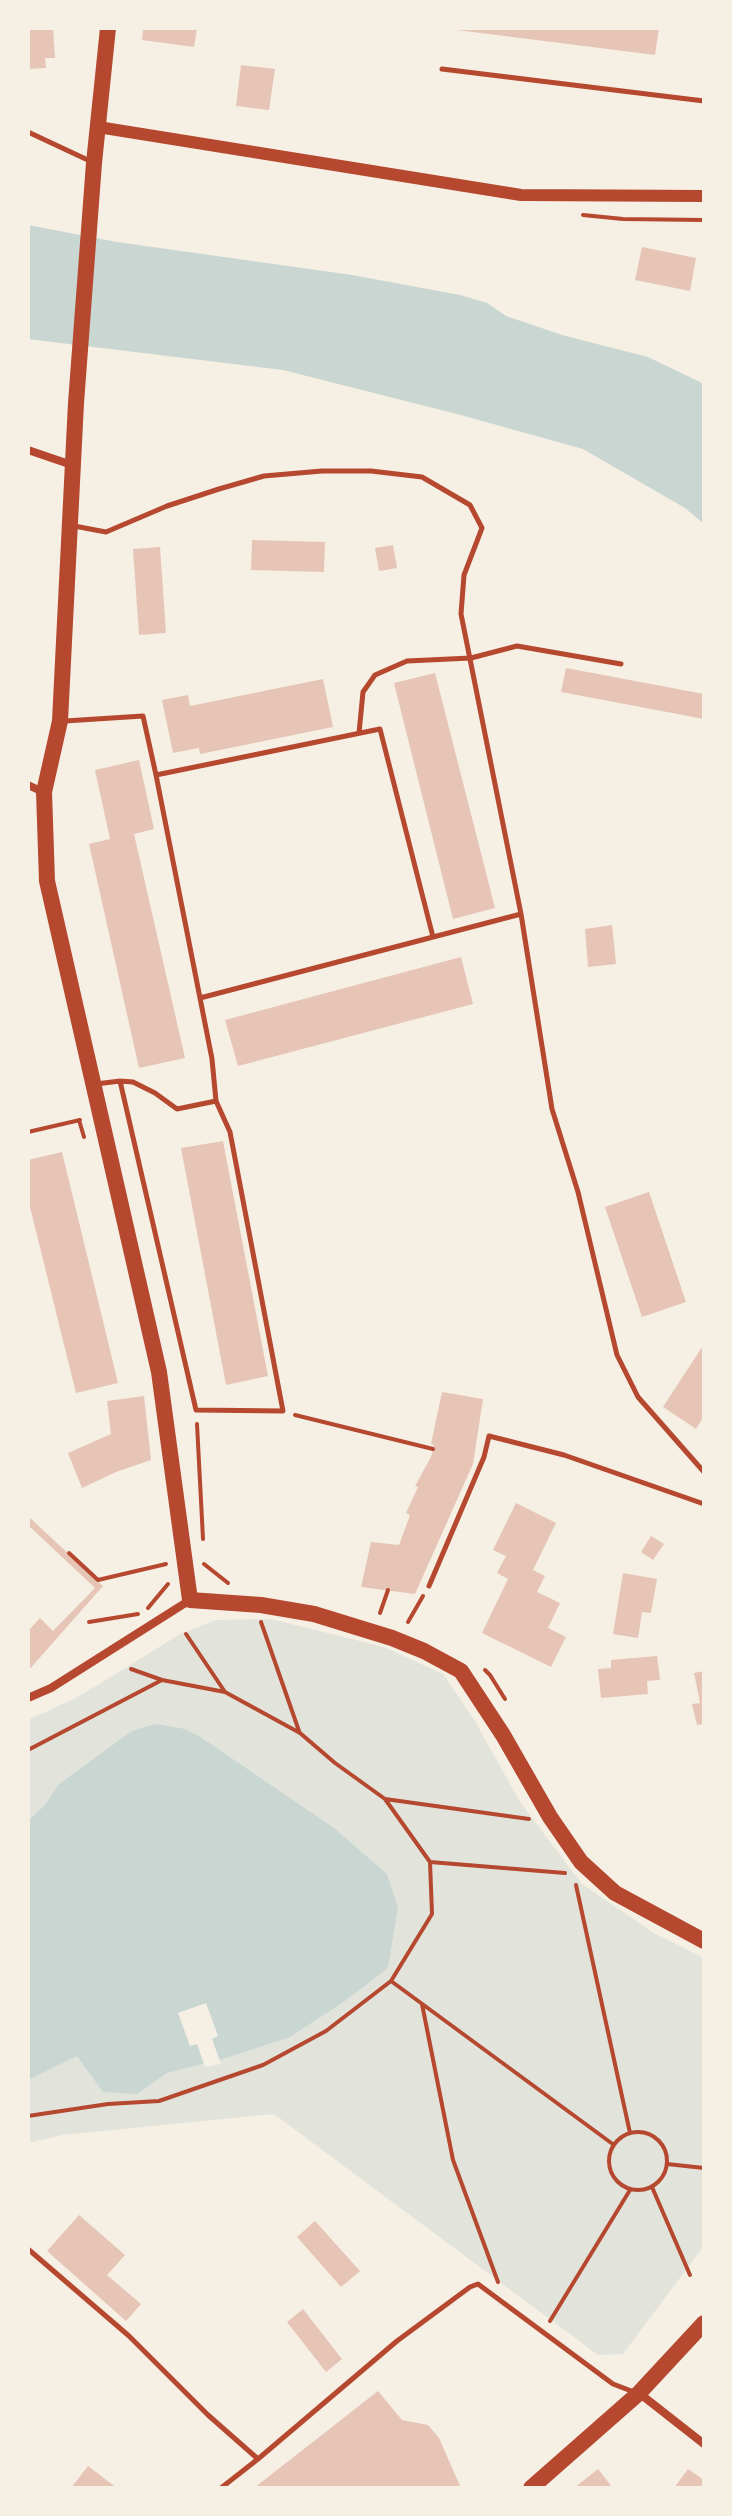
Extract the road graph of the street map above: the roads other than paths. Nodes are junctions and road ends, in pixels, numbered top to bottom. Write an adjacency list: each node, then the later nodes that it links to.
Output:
1 (108, 28): 4 (main road)
2 (442, 69): 3 (lane)
3 (704, 101)
4 (98, 127): 6 (main road); 7 (street)
5 (28, 132): 6 (lane)
6 (94, 167): 9 (main road)
7 (704, 196)
8 (28, 450): 9 (street)
9 (72, 465): 10 (main road)
10 (70, 525): 11 (lane); 13 (main road)
11 (471, 658): 12 (lane); 14 (lane); 17 (lane)
12 (621, 664)
13 (60, 721): 15 (lane); 16 (main road)
14 (359, 733): 15 (lane); 18 (lane)
15 (156, 775): 19 (lane)
16 (36, 789): 21 (main road)
17 (521, 914): 18 (lane); 23 (lane)
18 (433, 937): 19 (lane)
19 (200, 998): 22 (lane)
20 (120, 1081): 21 (lane); 22 (lane); 22 (lane)
21 (92, 1085): 26 (main road)
22 (216, 1101)
23 (704, 1472)
24 (704, 1504): 25 (lane)
25 (429, 1586)
26 (190, 1600): 27 (street); 28 (main road)
27 (28, 1698)
28 (704, 1941)
29 (28, 2249): 33 (lane)
30 (704, 2323): 31 (main road)
31 (639, 2393): 32 (street); 33 (lane); 35 (main road)
32 (704, 2444)
33 (258, 2459): 34 (lane)
34 (221, 2488)
35 (531, 2488)

